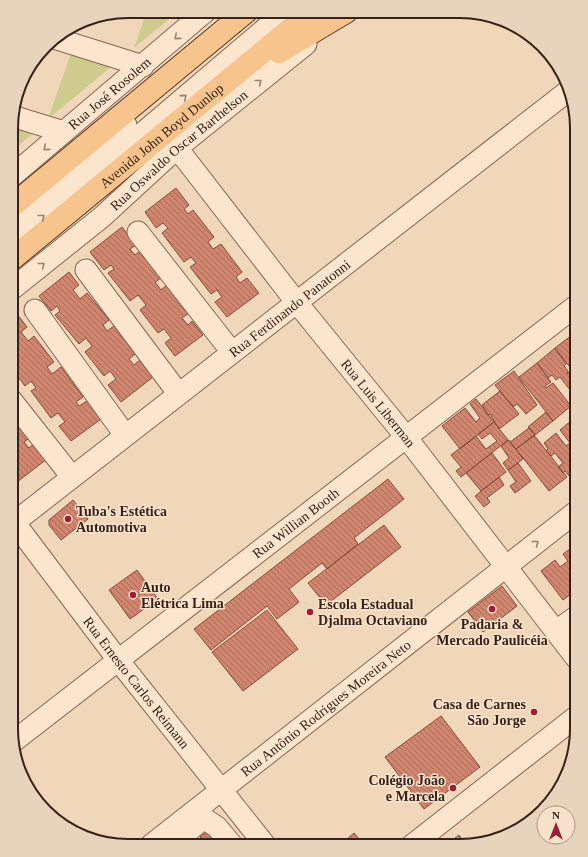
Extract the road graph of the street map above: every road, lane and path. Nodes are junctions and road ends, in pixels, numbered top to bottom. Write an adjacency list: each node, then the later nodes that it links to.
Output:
1 (198, 18): 9 (street, Rua José Rosolem, one-way to 9)
2 (239, 18): 16 (main road)
3 (248, 18): 17 (street)
4 (279, 18): 19 (street, one-way to 4)
5 (304, 18): 10 (main road, Avenida John Boyd Dunlop)
6 (336, 18): 10 (main road)
7 (339, 18): 14 (street, Rua Oswaldo Oscar Barthelson, one-way to 7)
8 (62, 40): 9 (street)
9 (143, 66): 13 (street, Rua José Rosolem)
10 (209, 94): 20 (main road, Avenida John Boyd Dunlop)
11 (564, 94): 23 (street, Rua Ferdinando Panatonni)
12 (19, 118): 13 (street)
13 (64, 132): 15 (street, Rua José Rosolem, one-way to 15)
14 (178, 148): 22 (street, Rua Oswaldo Oscar Barthelson, one-way to 14); 23 (street, Rua Luis Liberman)
15 (18, 171)
16 (18, 201)
17 (18, 214)
18 (138, 232): 26 (street)
19 (18, 237)
20 (18, 254)
21 (86, 270): 27 (street)
22 (18, 284)
23 (296, 303): 26 (street, Rua Ferdinando Panatonni); 30 (street, Rua Luis Liberman)
24 (34, 310): 29 (street)
25 (570, 310): 30 (street, Rua Willian Booth)
26 (231, 352): 27 (street, Rua Ferdinando Panatonni)
27 (178, 393): 29 (street, Rua Ferdinando Panatonni)
28 (18, 409): 31 (street)
29 (125, 435): 31 (street, Rua Ferdinando Panatonni)
30 (406, 437): 35 (street, Rua Luis Liberman); 39 (street, Rua Willian Booth)
31 (72, 477): 33 (street, Rua Ferdinando Panatonni)
32 (570, 516): 35 (street, Rua Antônio Rodrigues Moreira Neto, one-way to 32)
33 (18, 518)
34 (18, 530): 39 (street, Rua Ernesto Carlos Reimann)
35 (505, 567): 37 (street, Rua Luis Liberman); 42 (street, Rua Antônio Rodrigues Moreira Neto)
36 (570, 621): 37 (street)
37 (556, 632): 38 (street, Rua Luis Liberman)
38 (570, 650)
39 (118, 660): 41 (street, Rua Willian Booth); 42 (street, Rua Ernesto Carlos Reimann)
40 (570, 721): 47 (street)
41 (18, 738)
42 (221, 791): 43 (street, Rua Antônio Rodrigues Moreira Neto); 46 (street, Rua Ernesto Carlos Reimann)
43 (159, 839)
44 (179, 839): 45 (street)
45 (227, 839)
46 (260, 839)
47 (420, 839)

